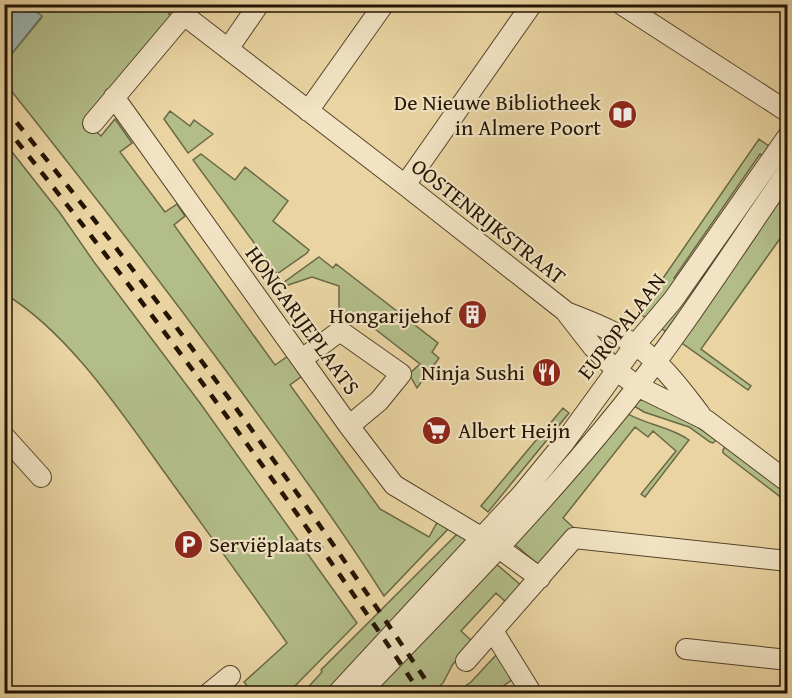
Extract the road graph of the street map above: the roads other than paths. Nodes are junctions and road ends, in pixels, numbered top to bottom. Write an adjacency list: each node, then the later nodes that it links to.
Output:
1 (259, 4): 5 (street)
2 (384, 4): 7 (street)
3 (532, 4): 12 (street)
4 (621, 4): 8 (street)
5 (228, 49): 6 (street, OOSTENRIJKSTRAAT); 7 (street, OOSTENRIJKSTRAAT)
6 (114, 97): 9 (street); 15 (street, HONGARIJEPLAATS)
7 (308, 111): 12 (street, OOSTENRIJKSTRAAT)
8 (788, 112)
9 (93, 123)
10 (788, 136): 14 (street, EUROPALAAN)
11 (788, 171): 16 (street, EUROPALAAN)
12 (405, 185): 13 (street, OOSTENRIJKSTRAAT)
13 (565, 311): 14 (street, OOSTENRIJKSTRAAT); 17 (street, OOSTENRIJKSTRAAT)
14 (635, 345): 16 (street, OOSTENRIJKSTRAAT); 17 (street, EUROPALAAN)
15 (302, 359): 20 (street, HONGARIJEPLAATS); 20 (street)
16 (656, 361): 18 (street, EUROPALAAN); 19 (street, OOSTENRIJKSTRAAT)
17 (616, 370): 18 (street, OOSTENRIJKSTRAAT); 24 (street, EUROPALAAN)
18 (637, 386): 19 (street, OOSTENRIJKSTRAAT); 24 (street, EUROPALAAN)
19 (706, 420): 23 (street)
20 (349, 426): 24 (street, HONGARIJEPLAATS)
21 (4, 436): 22 (street)
22 (41, 477)
23 (788, 482)
24 (491, 543): 26 (street); 33 (street, EUROPALAAN); 34 (street, EUROPALAAN)
25 (788, 561): 26 (street)
26 (540, 578): 27 (street)
27 (493, 631): 30 (street); 35 (street)
28 (686, 649): 29 (street)
29 (788, 660)
30 (466, 661)
31 (230, 676): 32 (street)
32 (208, 693)
33 (337, 693)
34 (359, 693)
35 (532, 693)

